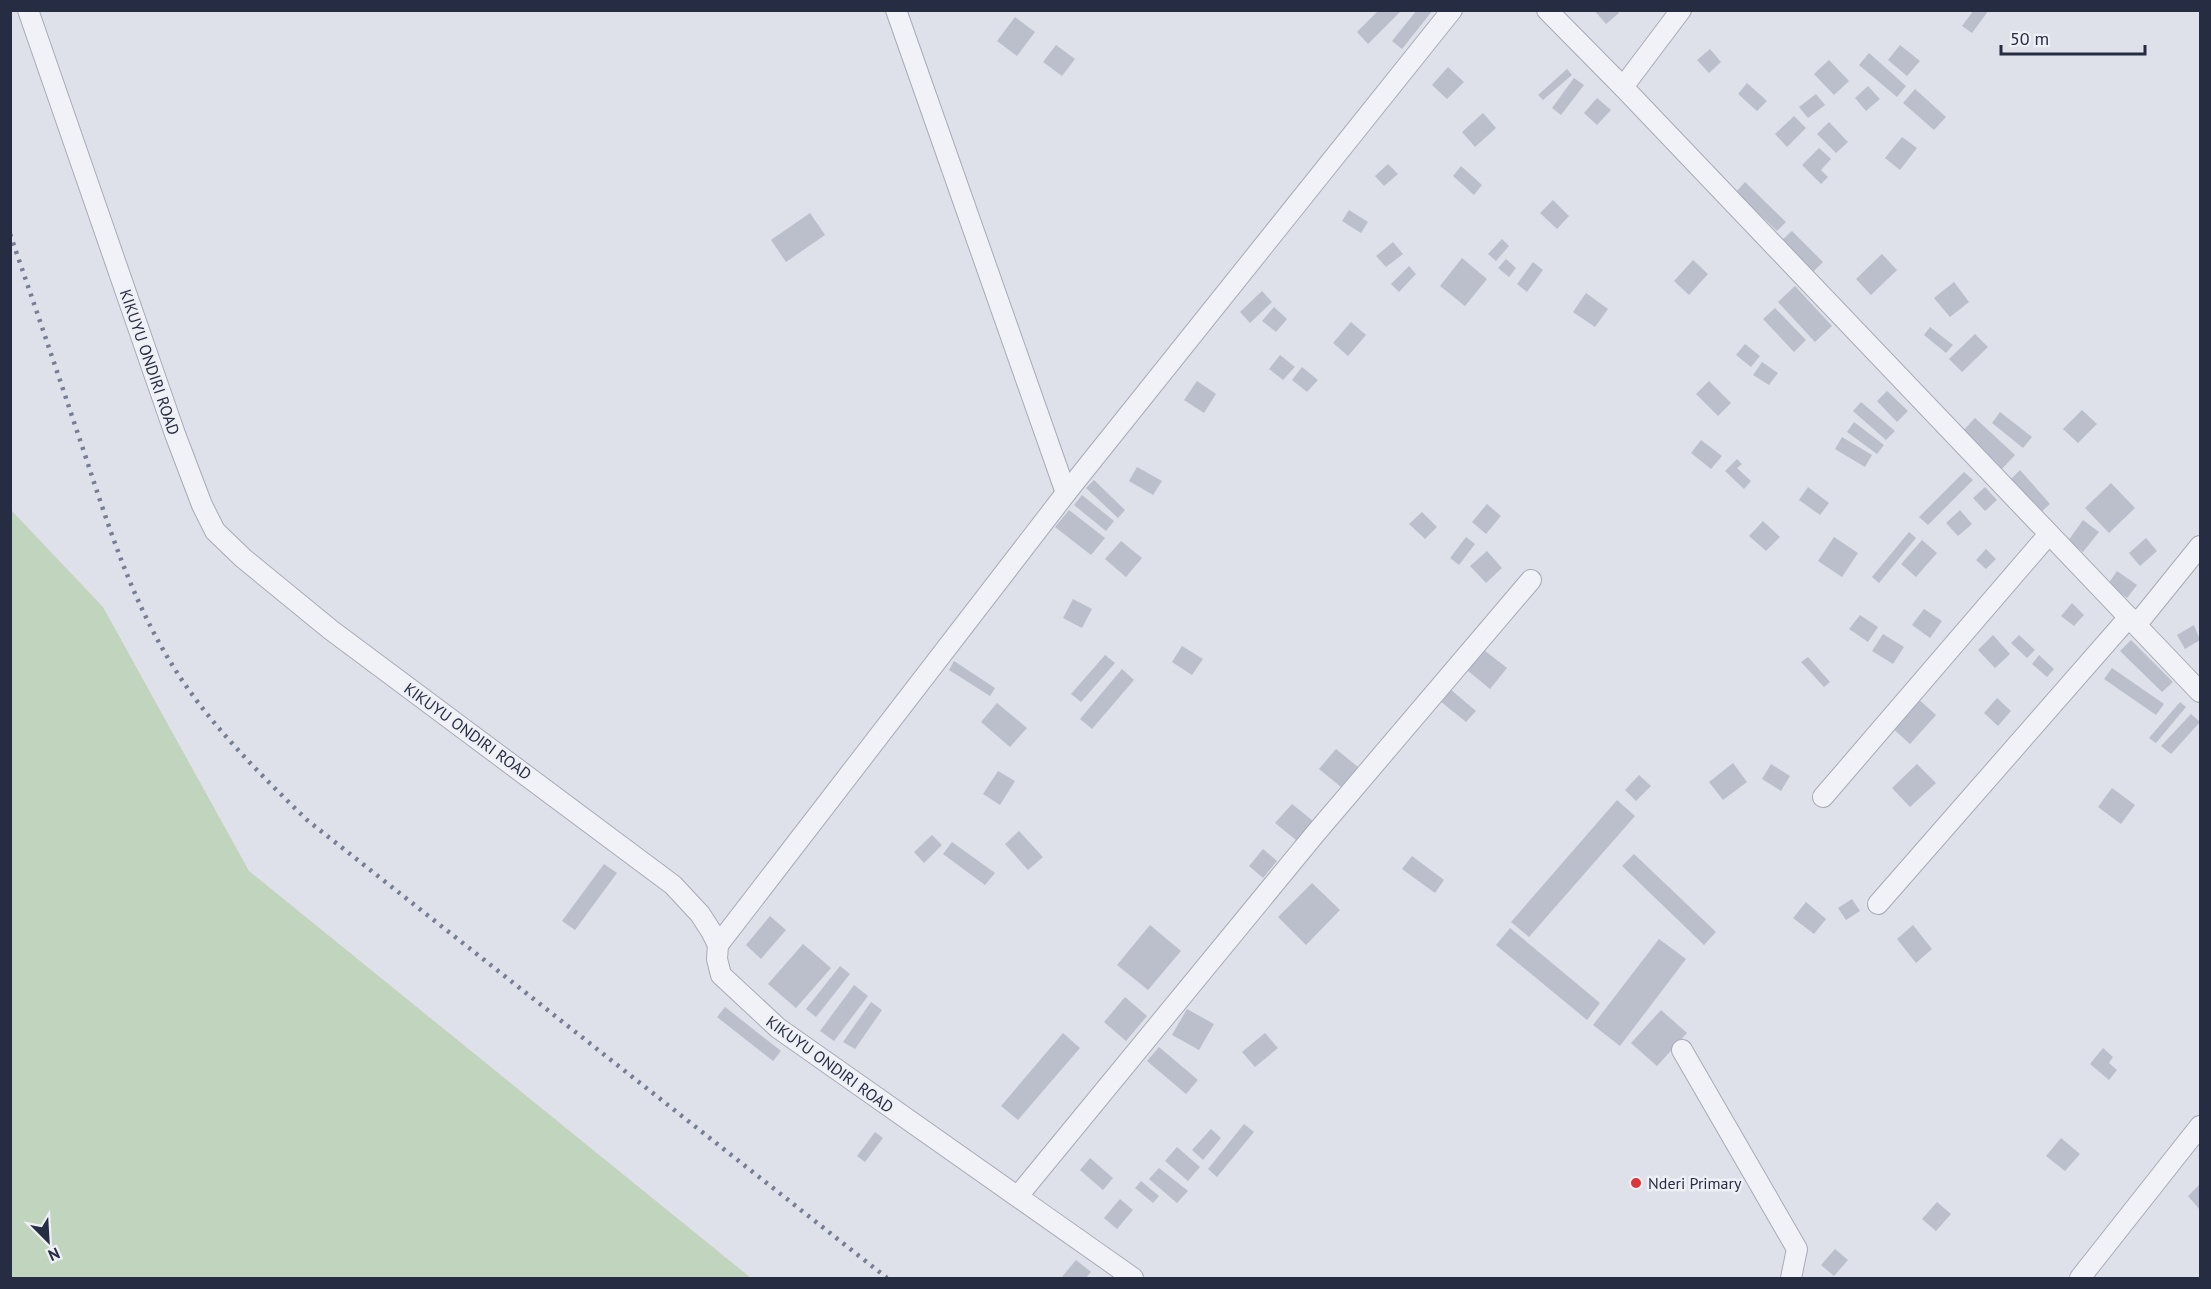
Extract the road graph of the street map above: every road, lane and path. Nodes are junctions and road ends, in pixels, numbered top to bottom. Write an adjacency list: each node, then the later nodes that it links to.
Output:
1 (28, 10): 15 (street, KIKUYU ONDIRI ROAD)
2 (896, 10): 7 (street)
3 (1452, 10): 7 (street)
4 (1547, 10): 6 (street)
5 (1681, 10): 6 (street)
6 (1623, 87): 8 (street)
7 (1066, 494): 15 (street)
8 (2049, 534): 11 (street); 13 (street)
9 (2200, 546): 11 (street)
10 (1531, 580): 18 (street)
11 (2133, 620): 12 (street); 14 (street)
12 (2200, 692)
13 (1823, 797)
14 (1878, 904)
15 (718, 945): 18 (street, KIKUYU ONDIRI ROAD)
16 (1682, 1050): 20 (street)
17 (2200, 1126): 21 (street)
18 (1018, 1197): 19 (street, KIKUYU ONDIRI ROAD)
19 (1133, 1278)
20 (1791, 1278)
21 (2080, 1278)

